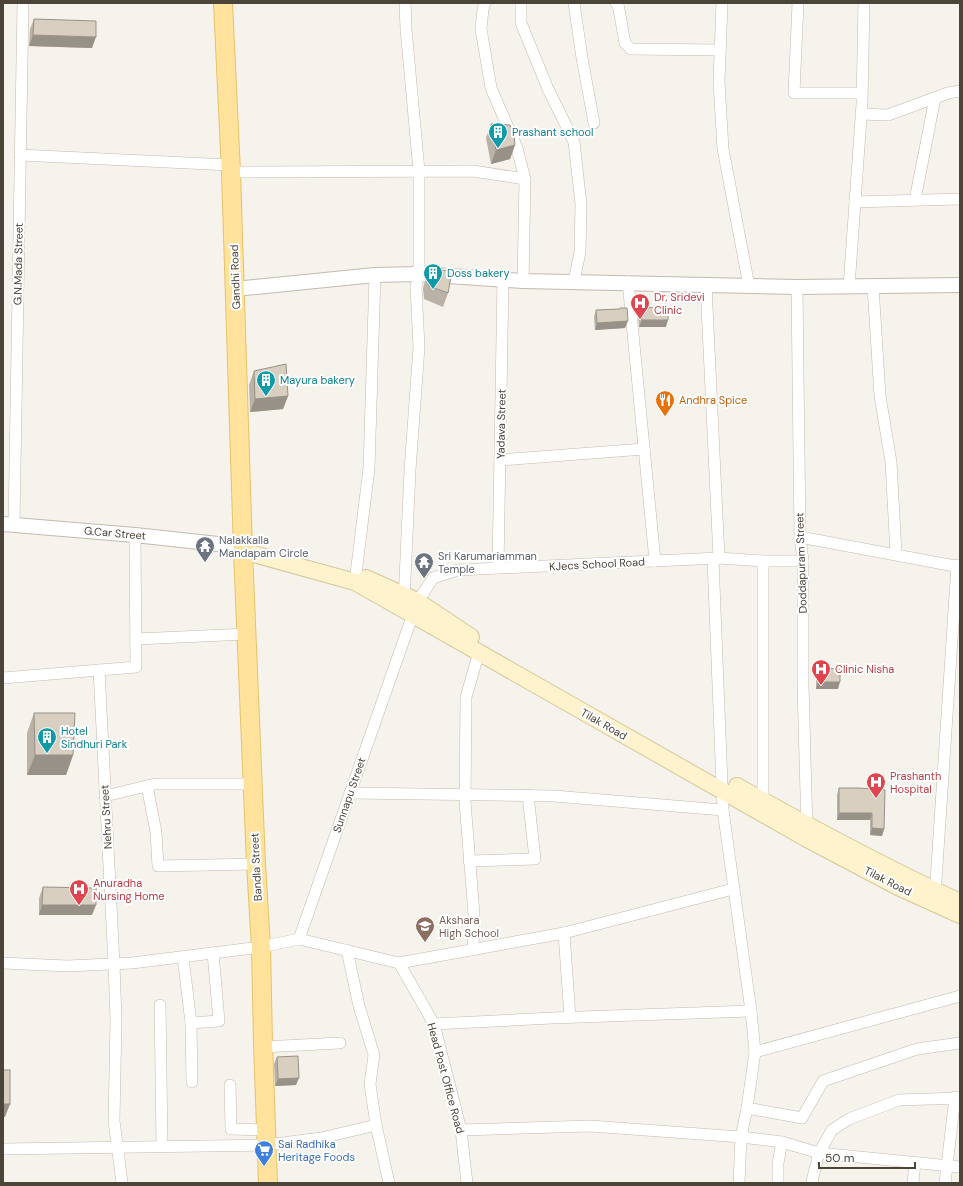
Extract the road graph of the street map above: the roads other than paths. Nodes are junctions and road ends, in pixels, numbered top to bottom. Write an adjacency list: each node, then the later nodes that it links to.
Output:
1 (23, 3): 17 (street, G.N.Mada Street)
2 (223, 3): 18 (main road, Gandhi Road)
3 (405, 3): 19 (street)
4 (485, 3): 20 (street)
5 (521, 3): 28 (street)
6 (574, 3): 16 (street)
7 (616, 3): 11 (street)
8 (722, 3): 11 (street)
9 (798, 3): 13 (street)
10 (864, 3): 13 (street)
11 (720, 50): 32 (street)
12 (960, 91): 14 (street)
13 (862, 93): 15 (street)
14 (935, 98): 15 (street); 22 (street)
15 (861, 114): 23 (street)
16 (594, 123)
17 (20, 155): 18 (street); 39 (street, G.N.Mada Street)
18 (231, 168): 19 (street); 36 (main road, Gandhi Road)
19 (419, 171): 20 (street); 24 (street)
20 (525, 179): 27 (street)
21 (960, 198): 22 (street)
22 (915, 200): 23 (street)
23 (855, 202): 35 (street)
24 (419, 274): 25 (street); 26 (street); 51 (street)
25 (375, 275): 36 (street); 50 (street)
26 (503, 279): 27 (street); 38 (street, Yadava Street)
27 (523, 281): 28 (street)
28 (574, 281): 29 (street)
29 (628, 282): 30 (street); 37 (street)
30 (706, 284): 32 (street); 44 (street)
31 (960, 285): 33 (street)
32 (749, 286): 34 (street)
33 (873, 286): 35 (street); 43 (street)
34 (797, 287): 35 (street); 41 (street, Doddapuram Street)
35 (849, 287)
36 (235, 289): 42 (main road, Gandhi Road)
37 (644, 449): 38 (street); 45 (street)
38 (500, 460): 49 (street, Yadava Street)
39 (8, 525): 40 (street, G.Car Street)
40 (135, 535): 42 (street, G.Car Street); 53 (street)
41 (800, 537): 43 (street); 47 (street, Doddapuram Street)
42 (237, 545): 50 (main road, Tilak Road); 52 (main road, Bandla Street)
43 (896, 554): 48 (street)
44 (716, 558): 45 (street, KJecs School Road); 46 (street, KJecs School Road); 57 (street)
45 (655, 561): 49 (street, KJecs School Road)
46 (762, 561): 47 (street, KJecs School Road); 64 (street)
47 (803, 561): 66 (street, Doddapuram Street)
48 (958, 566): 70 (street)
49 (498, 568): 51 (street, KJecs School Road)
50 (356, 578): 51 (main road, Tilak Road)
51 (410, 606): 54 (main road, Tilak Road); 57 (main road, Tilak Road); 60 (street, Sunnapu Street)
52 (247, 634): 53 (street); 58 (main road, Bandla Street)
53 (136, 639): 55 (street)
54 (479, 652): 57 (main road, Tilak Road); 61 (street)
55 (99, 670): 56 (street); 63 (street, Nehru Street)
56 (3, 678)
57 (721, 783): 64 (main road, Tilak Road); 65 (street)
58 (253, 784): 59 (street); 68 (main road, Bandla Street)
59 (147, 786): 63 (street); 68 (street)
60 (350, 793): 61 (street); 74 (street, Sunnapu Street)
61 (465, 794): 62 (street); 67 (street)
62 (528, 795): 65 (street); 67 (street)
63 (105, 796): 82 (street, Nehru Street)
64 (763, 807): 66 (main road, Tilak Road)
65 (723, 810): 69 (street)
66 (807, 832): 70 (main road, Tilak Road)
67 (469, 860): 77 (street)
68 (256, 864): 75 (main road, Bandla Street)
69 (733, 889): 73 (street); 85 (street)
70 (935, 897): 71 (main road, Tilak Road); 72 (main road, Tilak Road)
71 (960, 902)
72 (960, 915)
73 (564, 933): 77 (street); 86 (street)
74 (299, 939): 75 (street); 76 (street)
75 (261, 947): 78 (street); 91 (main road, Bandla Street)
76 (347, 950): 81 (street); 97 (street)
77 (473, 950): 81 (street)
78 (213, 953): 79 (street); 87 (street)
79 (184, 957): 82 (street); 87 (street)
80 (3, 963): 82 (street)
81 (399, 963): 88 (street, Head Post Office Road)
82 (114, 964): 103 (street, Nehru Street)
83 (960, 996): 92 (street)
84 (160, 1004): 102 (street)
85 (751, 1011): 86 (street); 92 (street)
86 (570, 1017): 88 (street)
87 (191, 1023): 93 (street)
88 (434, 1024): 98 (street, Head Post Office Road)
89 (340, 1043): 91 (street)
90 (960, 1043): 96 (street)
91 (263, 1047): 99 (main road, Bandla Street)
92 (754, 1052): 96 (street)
93 (192, 1082)
94 (230, 1085): 99 (street)
95 (958, 1098): 105 (street); 107 (street)
96 (747, 1108): 100 (street)
97 (376, 1126): 99 (street); 111 (street)
98 (461, 1130): 100 (street); 112 (street, Head Post Office Road)
99 (267, 1137): 102 (street); 110 (main road, Bandla Street)
100 (741, 1137): 101 (street); 113 (street)
101 (782, 1142): 105 (street); 114 (street)
102 (162, 1146): 103 (street)
103 (117, 1147): 104 (street); 109 (street, Nehru Street)
104 (3, 1149)
105 (819, 1153): 106 (street); 115 (street)
106 (915, 1162): 107 (street); 116 (street)
107 (947, 1166): 108 (street); 117 (street)
108 (960, 1167)
109 (122, 1183)
110 (268, 1183)
111 (389, 1183)
112 (467, 1183)
113 (739, 1183)
114 (778, 1183)
115 (813, 1183)
116 (913, 1183)
117 (945, 1183)

